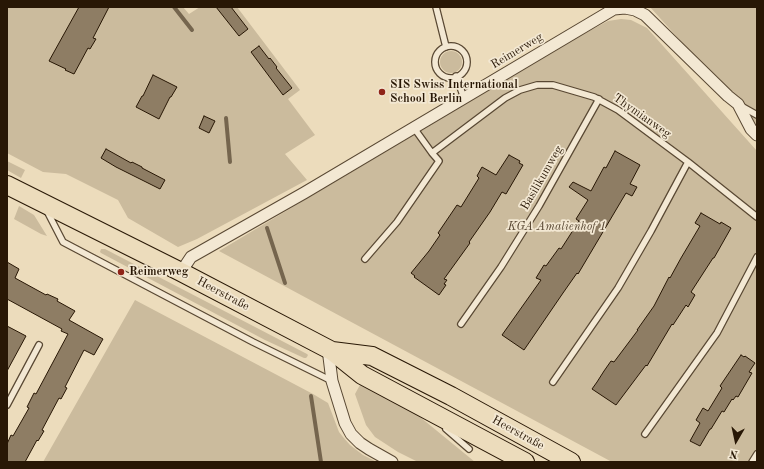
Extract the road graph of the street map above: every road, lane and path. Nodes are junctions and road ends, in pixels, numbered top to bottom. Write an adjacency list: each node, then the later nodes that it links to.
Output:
1 (436, 7): 3 (lane)
2 (625, 8): 5 (street, Reimerweg); 7 (street)
3 (446, 47): 4 (lane); 4 (lane)
4 (456, 76): 5 (lane)
5 (464, 98): 9 (street, Reimerweg)
6 (599, 99): 11 (lane, Thymianweg); 12 (lane, Thymianweg); 19 (lane, Basilikumweg)
7 (738, 104): 8 (lane); 10 (street)
8 (757, 115)
9 (414, 128): 11 (lane); 18 (street, Reimerweg)
10 (757, 135)
11 (432, 153): 17 (lane)
12 (688, 162): 15 (lane, Thymianweg); 23 (lane)
13 (7, 185): 14 (main road, Heerstraße)
14 (43, 203): 18 (main road, Heerstraße); 22 (lane)
15 (757, 217)
16 (757, 257): 26 (lane)
17 (365, 259)
18 (181, 272): 21 (main road, Heerstraße)
19 (461, 324)
20 (39, 345): 24 (lane)
21 (330, 350): 22 (street); 25 (main road, Heerstraße); 31 (main road, Heerstraße)
22 (332, 381): 29 (street)
23 (553, 382)
24 (7, 405)
25 (421, 406): 27 (lane); 30 (main road, Heerstraße)
26 (645, 434)
27 (469, 449)
28 (757, 454): 32 (lane)
29 (392, 462)
30 (525, 462)
31 (571, 462)
32 (752, 462)

